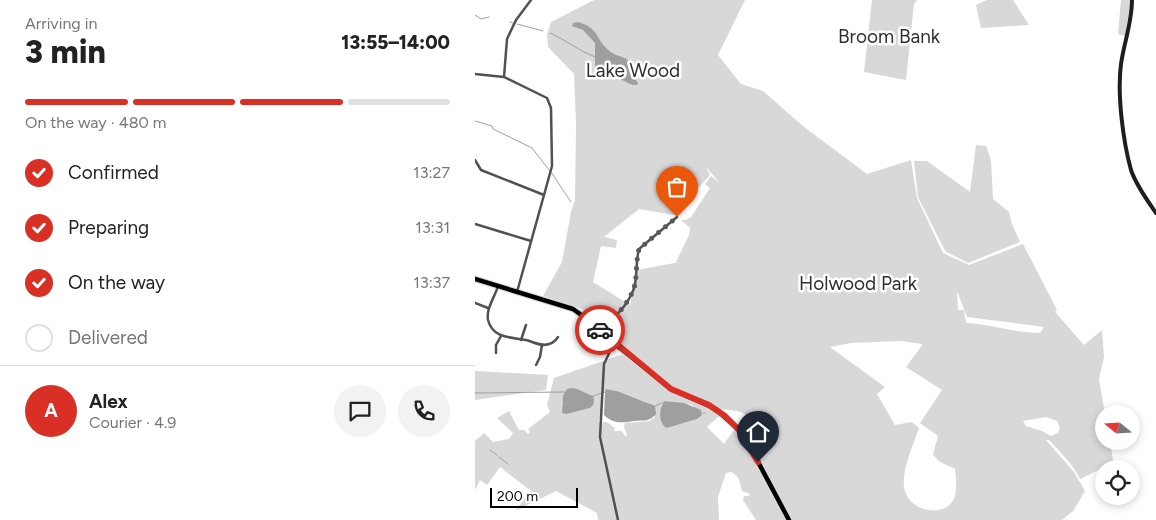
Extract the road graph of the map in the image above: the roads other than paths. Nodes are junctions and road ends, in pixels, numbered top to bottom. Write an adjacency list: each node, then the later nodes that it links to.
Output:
1 (531, 0): 4 (street)
2 (1132, 0): 7 (street)
3 (475, 74): 4 (street)
4 (504, 76): 6 (street)
5 (475, 160): 6 (street)
6 (544, 195): 10 (street)
7 (1156, 212)
8 (677, 217): 16 (street)
9 (475, 224): 10 (street)
10 (531, 241): 13 (street)
11 (475, 279): 12 (main road)
12 (498, 286): 13 (main road); 15 (street)
13 (517, 292): 16 (main road)
14 (475, 304): 15 (street)
15 (488, 308): 18 (street)
16 (587, 319): 21 (main road)
17 (526, 325): 20 (street)
18 (501, 336): 20 (street); 23 (street)
19 (558, 337): 22 (street)
20 (521, 340): 22 (street)
21 (614, 343): 25 (street); 26 (main road)
22 (542, 345): 24 (street)
23 (496, 353)
24 (536, 365)
25 (618, 520)
26 (789, 520)

